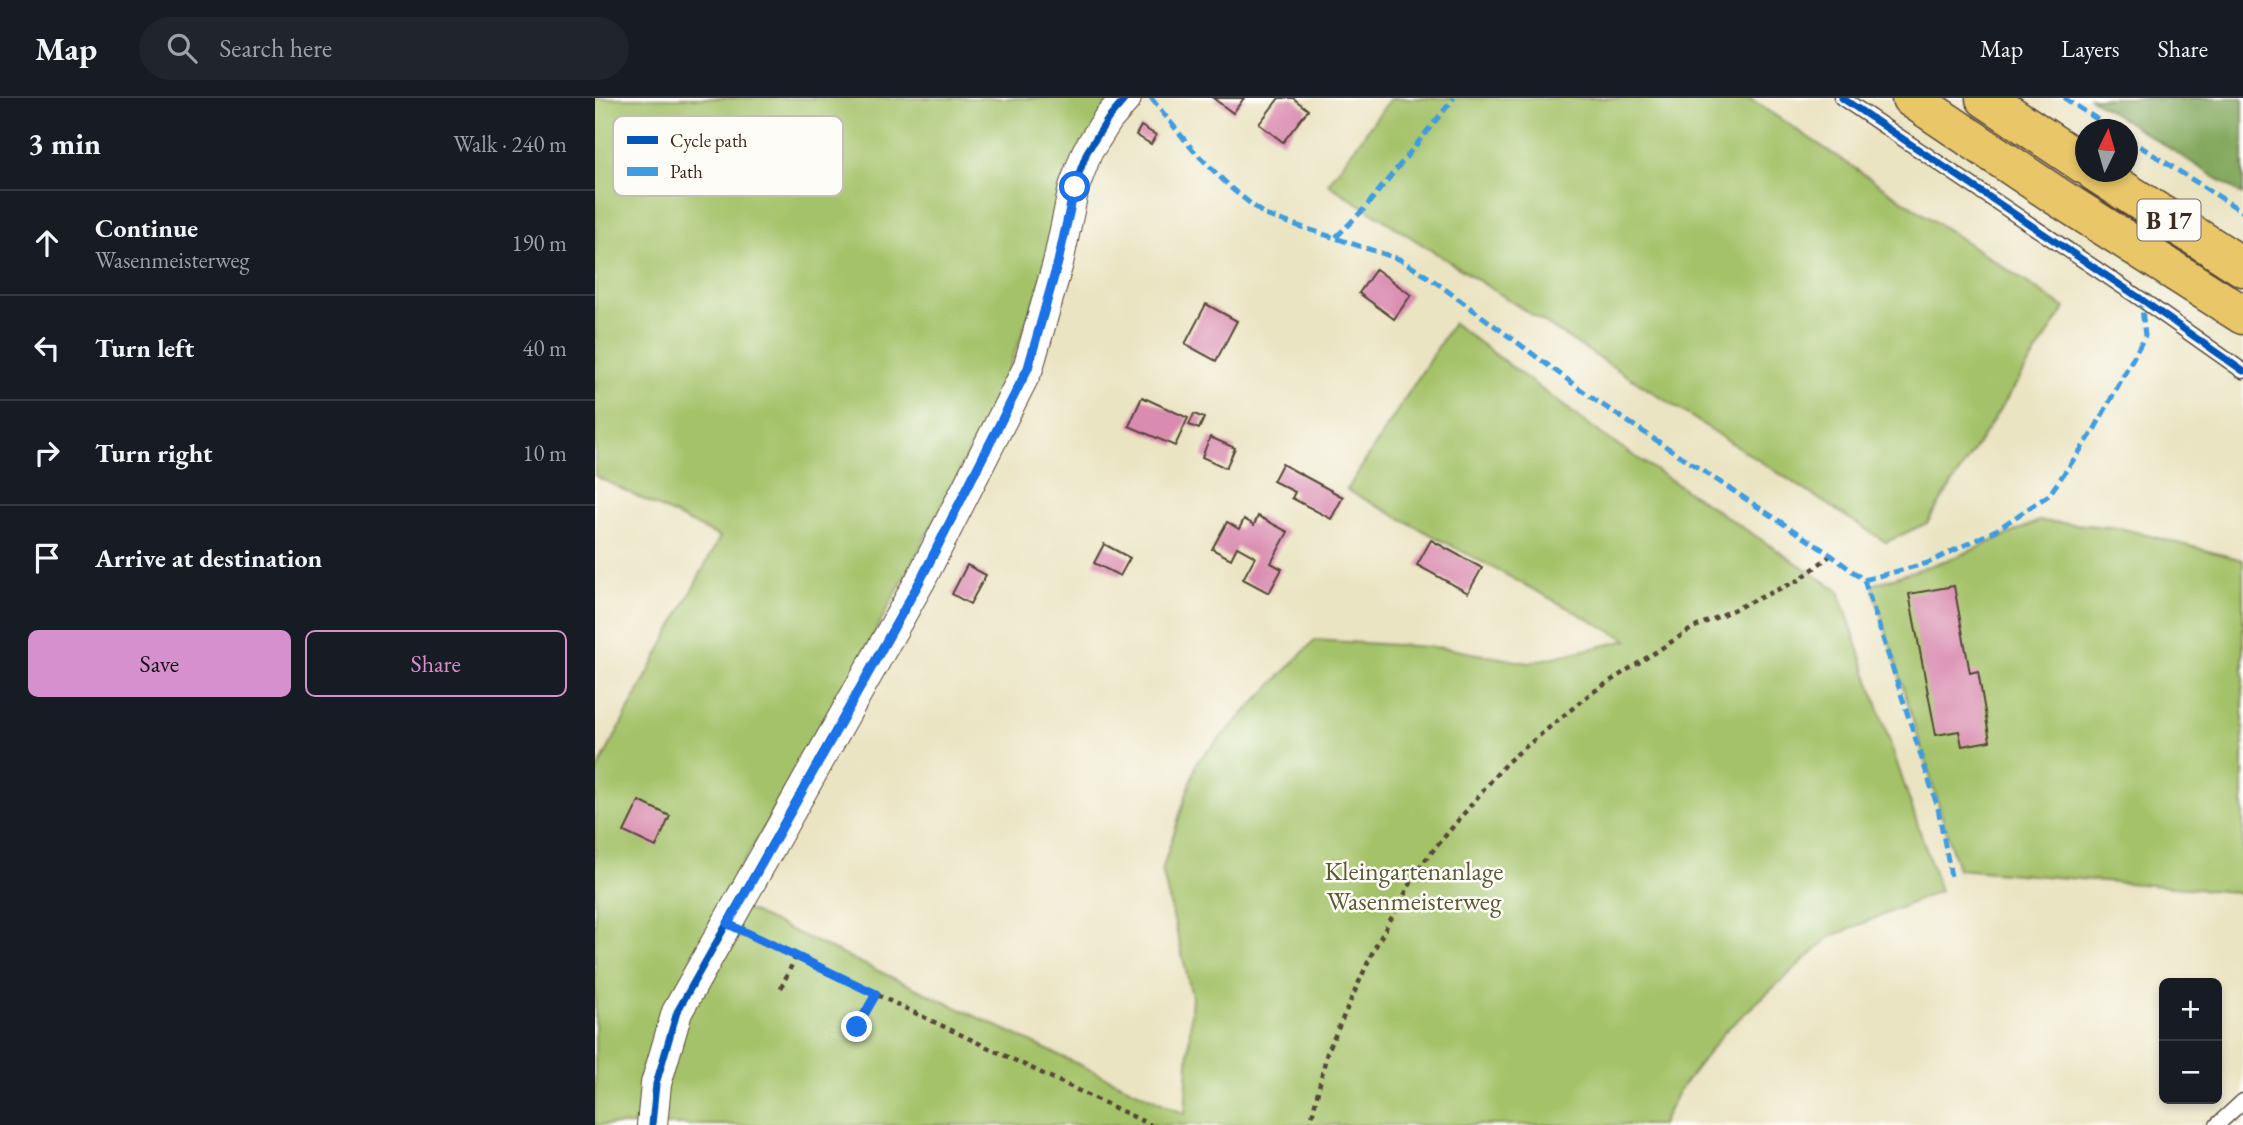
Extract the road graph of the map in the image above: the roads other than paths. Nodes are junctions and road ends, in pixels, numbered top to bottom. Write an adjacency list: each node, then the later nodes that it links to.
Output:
1 (1126, 98): 11 (street)
2 (1842, 98): 9 (lane)
3 (1911, 98): 8 (highway, B 17)
4 (1985, 98): 5 (highway)
5 (2075, 158)
6 (2111, 182): 7 (highway, B 17)
7 (2243, 267)
8 (2243, 316)
9 (2243, 372)
10 (2243, 1101): 12 (lane)
11 (652, 1125)
12 (2217, 1125)

